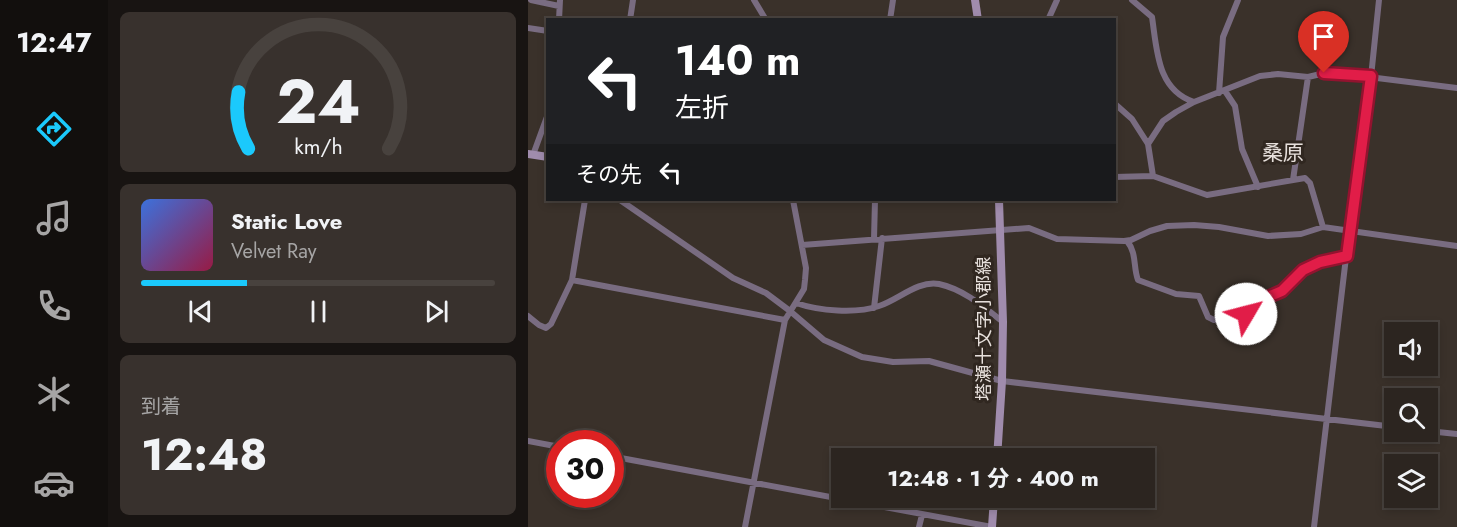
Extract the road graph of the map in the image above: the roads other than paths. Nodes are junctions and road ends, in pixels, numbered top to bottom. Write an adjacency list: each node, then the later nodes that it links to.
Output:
1 (531, 0): 10 (street)
2 (633, 0): 11 (street)
3 (754, 0): 12 (street)
4 (894, 0): 13 (street)
5 (975, 0): 14 (main road)
6 (1057, 0): 15 (street)
7 (1132, 0): 22 (street)
8 (1238, 0): 21 (street)
9 (1379, 0): 18 (street)
10 (559, 3)
11 (630, 18)
12 (765, 18)
13 (890, 18)
14 (978, 18)
15 (1049, 18)
16 (528, 28): 17 (street)
17 (546, 31)
18 (1371, 76): 19 (street); 20 (street); 39 (street)
19 (1308, 77): 21 (street); 30 (street)
20 (1457, 88)
21 (1222, 92): 22 (street); 31 (street)
22 (1194, 102): 25 (street)
23 (1116, 105): 25 (street)
24 (546, 119): 26 (street)
25 (1148, 144): 28 (street)
26 (530, 155): 27 (main road)
27 (546, 157)
28 (1153, 176): 29 (street); 31 (street)
29 (1116, 177)
30 (1293, 180): 31 (street); 37 (street)
31 (1258, 187)
32 (585, 201): 46 (street)
33 (621, 201): 49 (street)
34 (792, 201): 43 (street)
35 (875, 201): 41 (street)
36 (999, 201): 38 (main road, 塔瀬十文字小郡線)
37 (1323, 227): 39 (street); 42 (street)
38 (1000, 229): 40 (street); 42 (street); 52 (main road, 塔瀬十文字小郡線)
39 (1349, 232): 44 (street); 45 (street)
40 (882, 238): 41 (street); 48 (street)
41 (874, 239): 43 (street)
42 (1127, 241): 45 (street)
43 (802, 245): 47 (street)
44 (1457, 246)
45 (1347, 256): 54 (street)
46 (572, 280): 50 (street); 51 (street)
47 (796, 303): 48 (street); 49 (street)
48 (874, 308): 52 (street)
49 (790, 311): 51 (street); 53 (street)
50 (529, 319)
51 (785, 320): 62 (street)
52 (1003, 322): 53 (main road, 塔瀬十文字小郡線)
53 (1002, 381): 54 (street); 60 (main road, 塔瀬十文字小郡線)
54 (1327, 420): 55 (street); 68 (street)
55 (1384, 426)
56 (1438, 432): 57 (street)
57 (1457, 435)
58 (528, 441): 59 (street)
59 (546, 444)
60 (998, 448)
61 (624, 459): 62 (street)
62 (753, 483): 64 (street); 65 (street)
63 (993, 508): 67 (main road)
64 (922, 515): 66 (street); 67 (street)
65 (745, 527)
66 (919, 527)
67 (992, 527)
68 (1314, 527)

